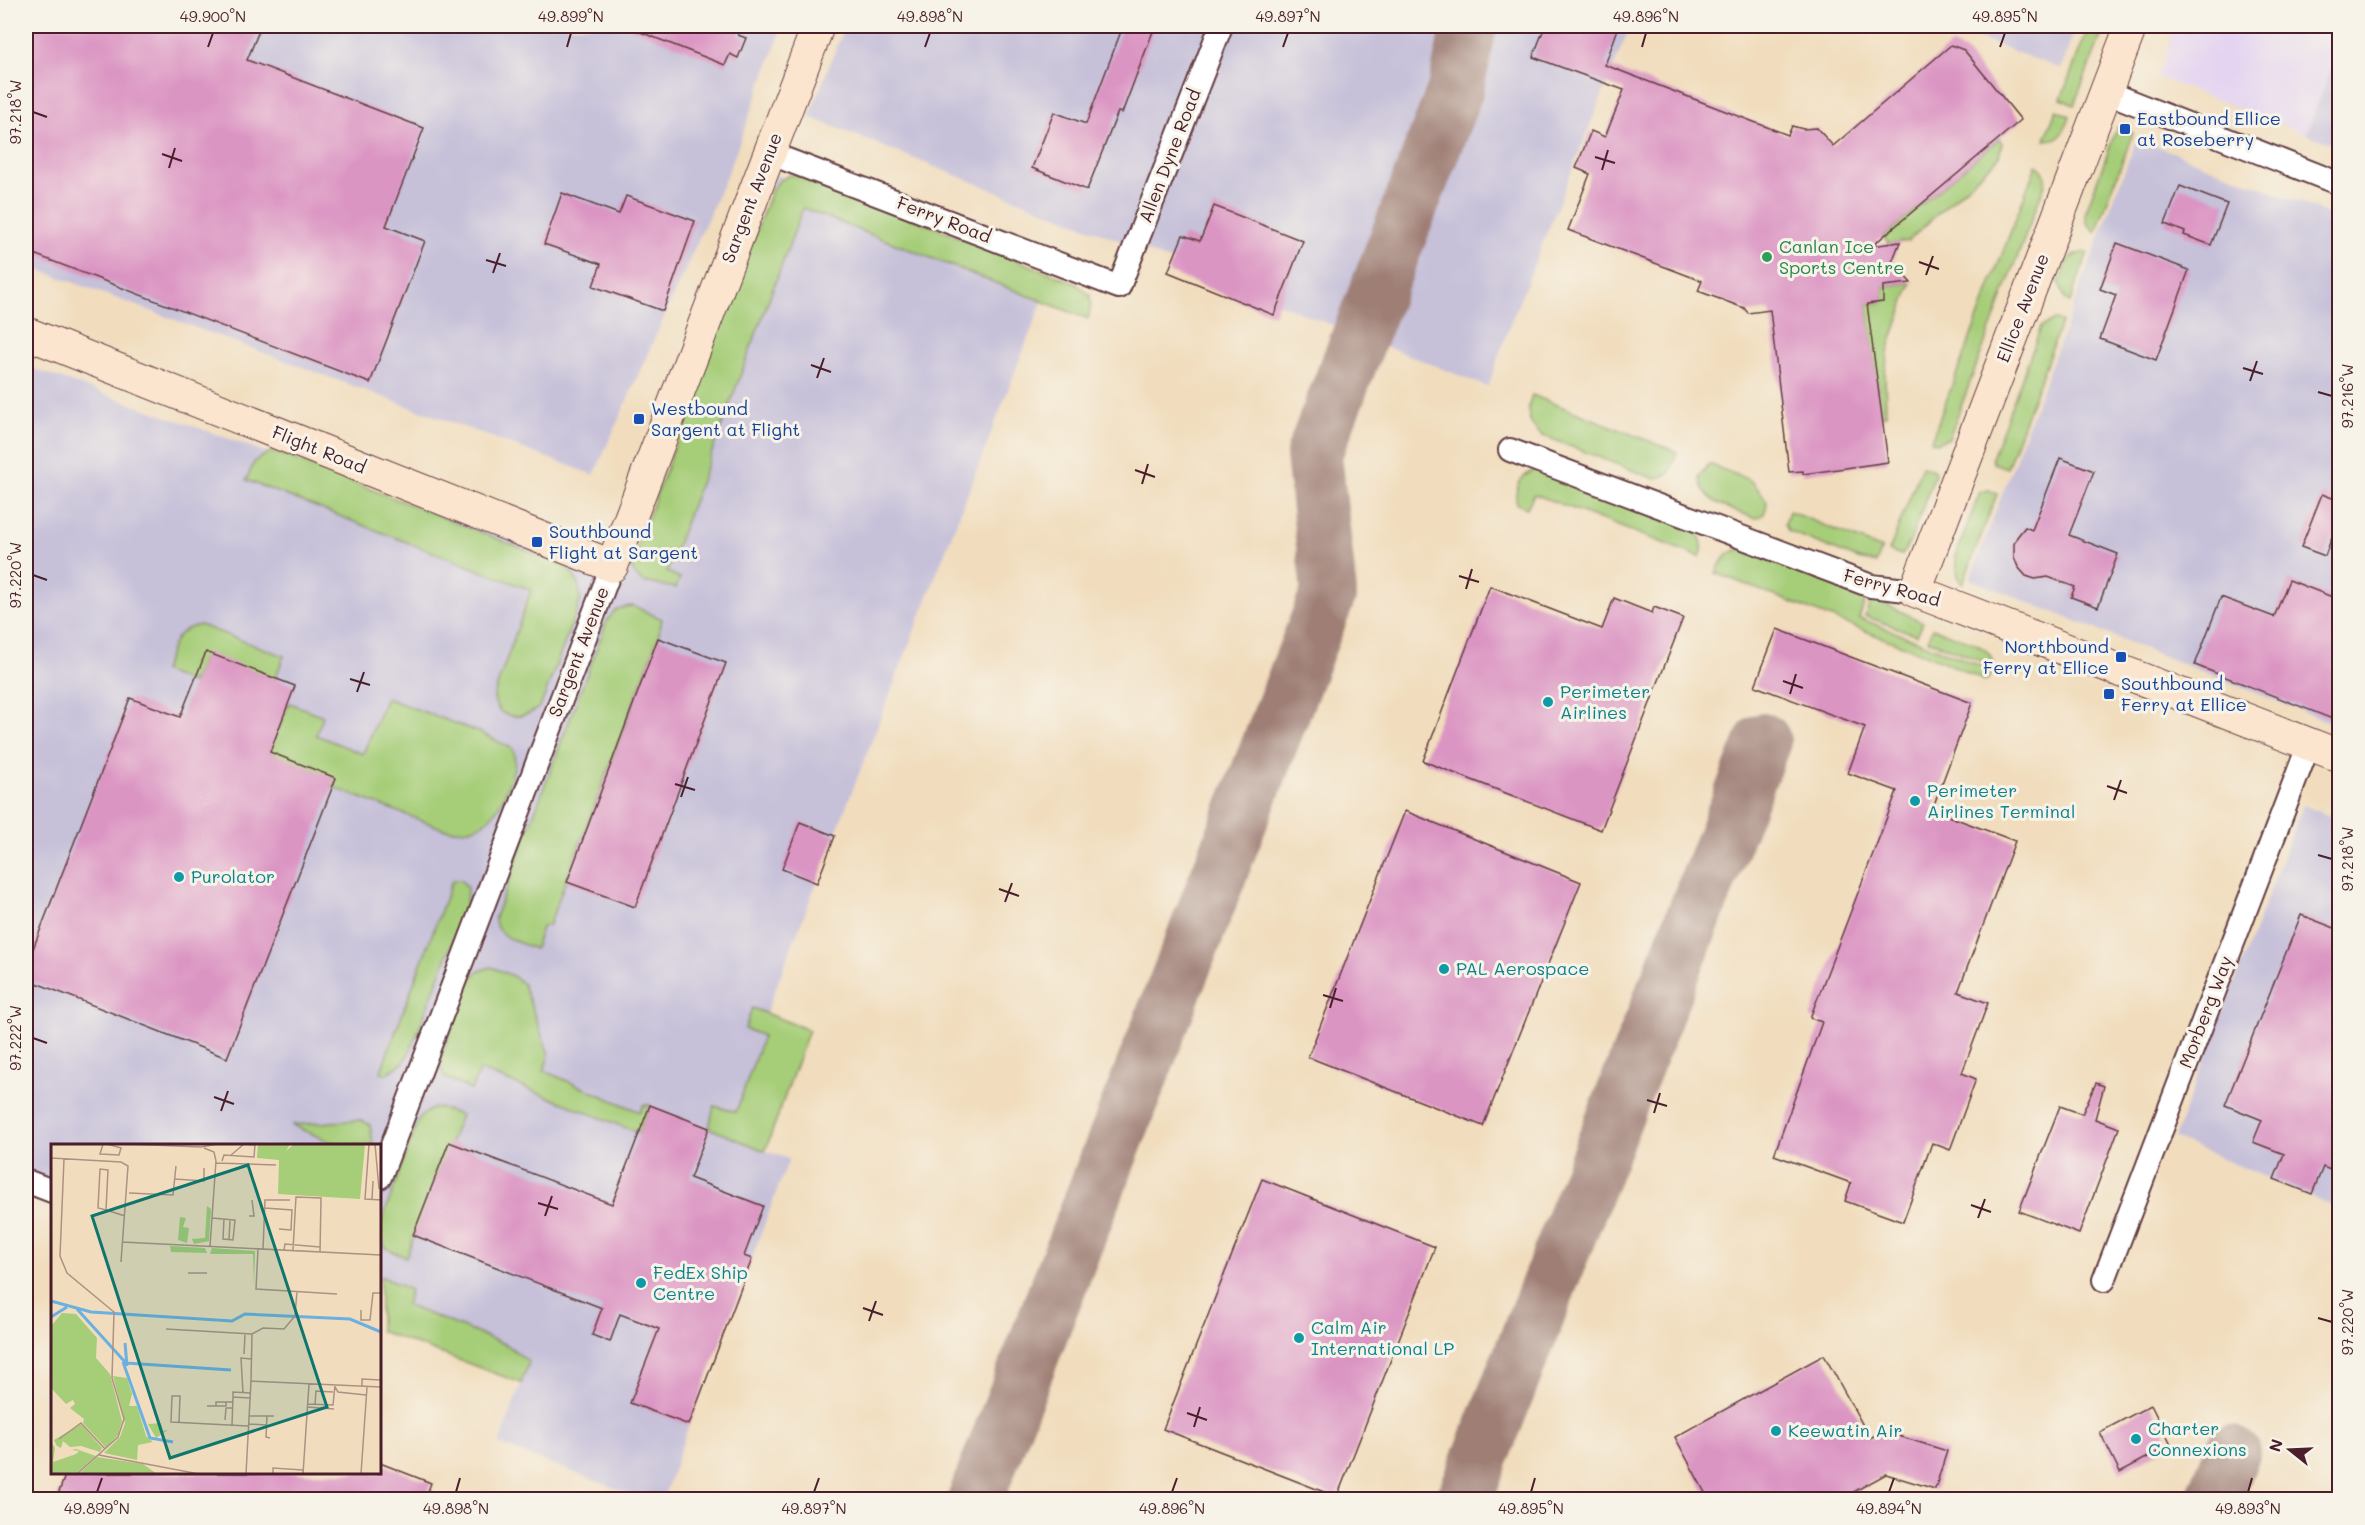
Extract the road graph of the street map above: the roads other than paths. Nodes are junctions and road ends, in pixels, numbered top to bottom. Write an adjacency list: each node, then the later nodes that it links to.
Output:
1 (818, 26): 5 (street, Sargent Avenue)
2 (1221, 26): 7 (street, Allen Dyne Road)
3 (2131, 26): 4 (street, Ellice Avenue)
4 (2106, 92): 6 (street); 11 (street, Ellice Avenue)
5 (769, 153): 7 (street, Ferry Road); 10 (street, Sargent Avenue)
6 (2340, 183)
7 (1119, 287)
8 (26, 333): 10 (street, Flight Road)
9 (1510, 450): 11 (street, Ferry Road)
10 (612, 566): 14 (street, Sargent Avenue)
11 (1915, 591): 12 (street, Ferry Road)
12 (2309, 744): 13 (street, Ferry Road); 17 (street, Morberg Way)
13 (2340, 756)
14 (381, 1175)
15 (26, 1180): 16 (street)
16 (51, 1191)
17 (2104, 1280)

